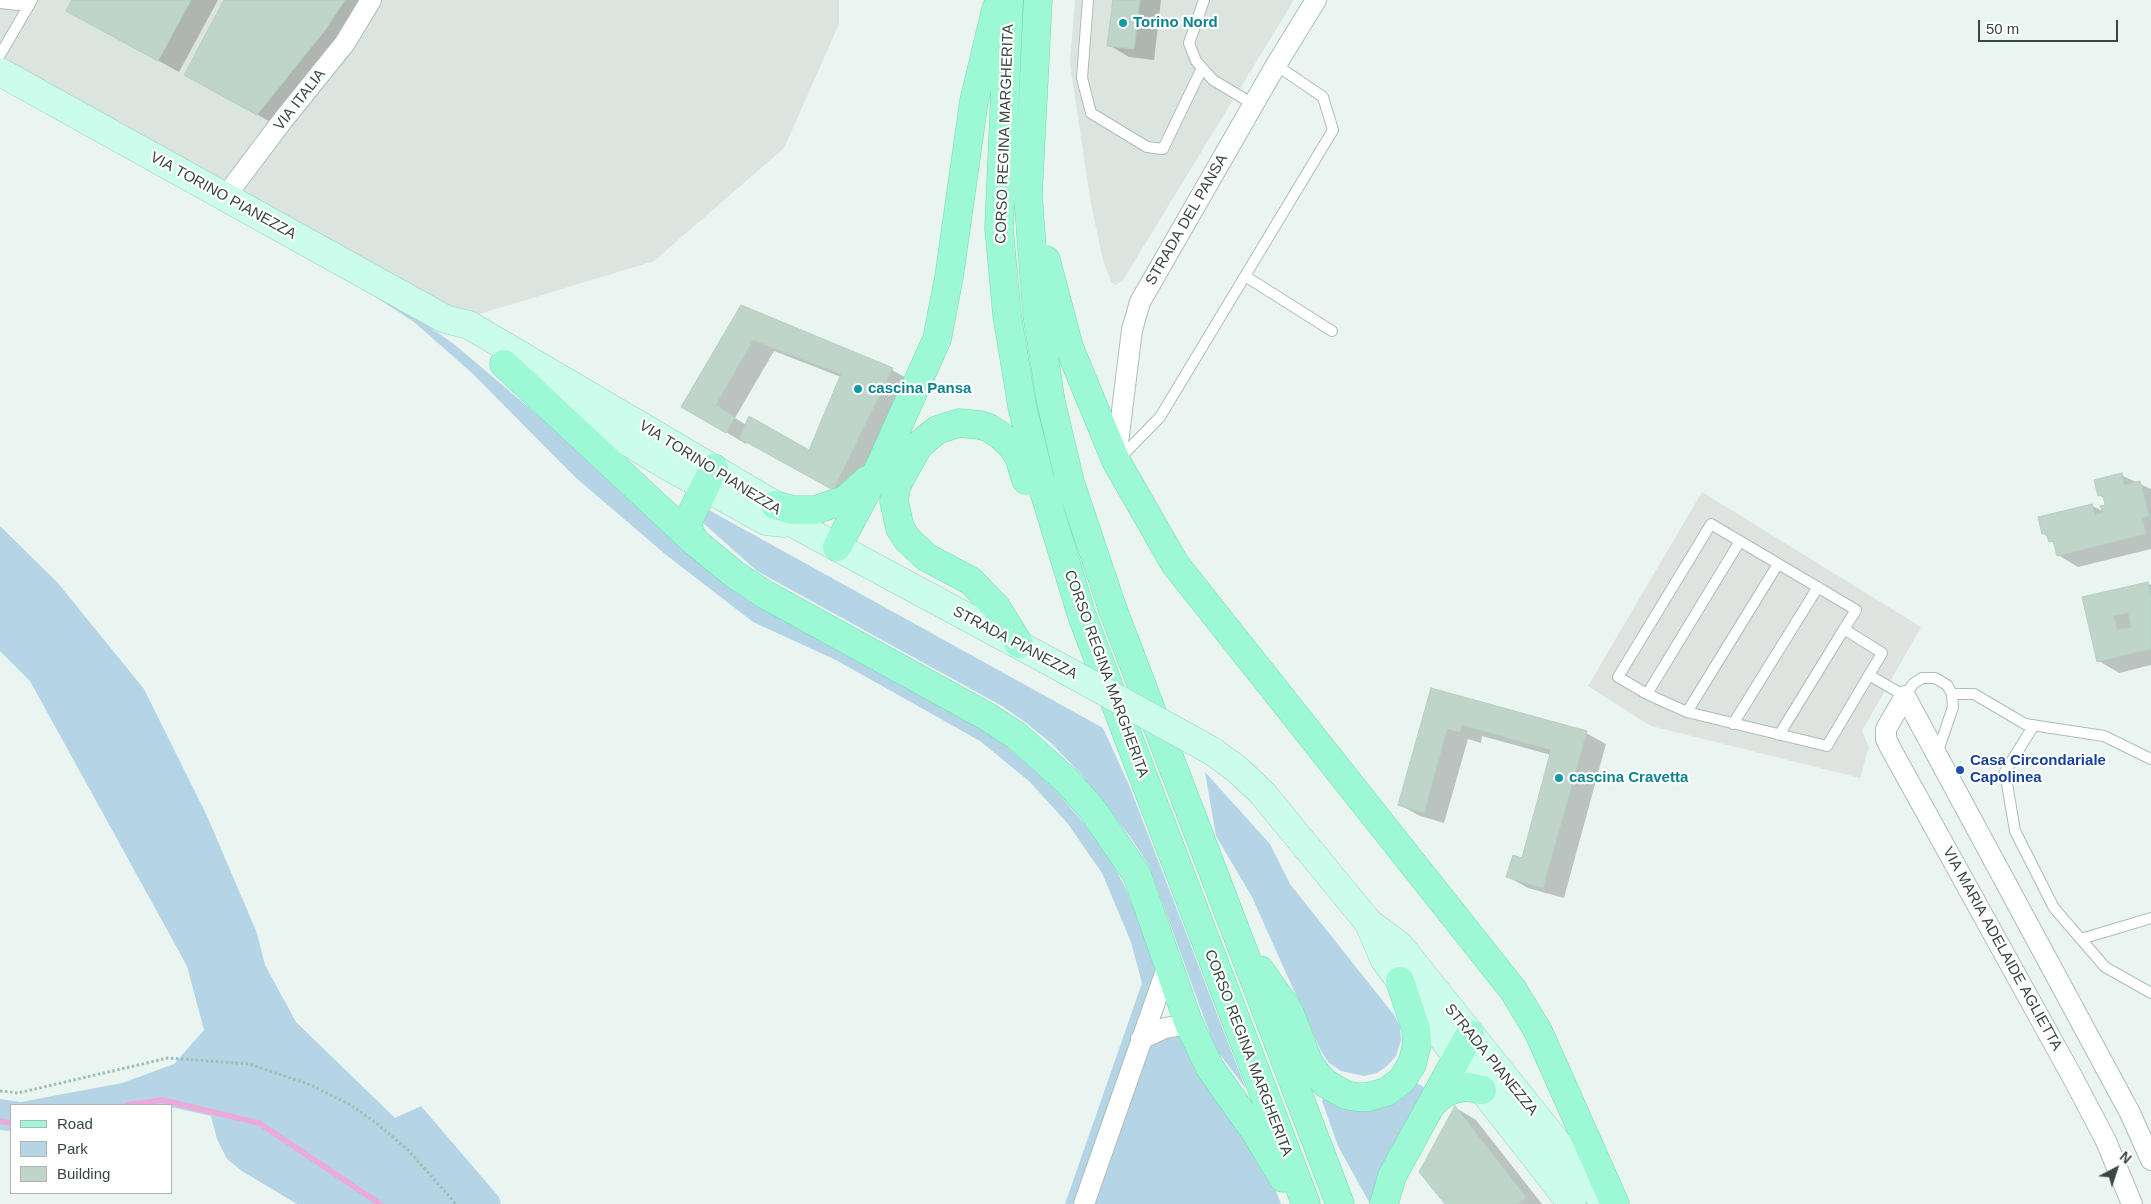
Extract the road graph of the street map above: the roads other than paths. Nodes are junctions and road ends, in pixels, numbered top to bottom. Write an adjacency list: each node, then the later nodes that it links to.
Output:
1 (26, 0): 8 (lane)
2 (32, 0): 10 (lane)
3 (371, 0): 16 (street, VIA ITALIA)
4 (1088, 0): 12 (lane)
5 (1204, 0): 12 (lane)
6 (1316, 0): 11 (street, STRADA DEL PANSA)
7 (1005, 1): 22 (main road); 31 (main road, CORSO REGINA MARGHERITA)
8 (0, 3)
9 (1037, 6): 15 (main road, CORSO REGINA MARGHERITA)
10 (0, 55)
11 (1276, 65): 14 (street, STRADA DEL PANSA); 17 (lane)
12 (1202, 68): 14 (lane)
13 (0, 72): 16 (main road, VIA TORINO PIANEZZA)
14 (1254, 104): 21 (street, STRADA DEL PANSA)
15 (1028, 195): 21 (main road); 46 (main road, CORSO REGINA MARGHERITA)
16 (226, 198): 18 (main road, VIA TORINO PIANEZZA)
17 (1245, 276): 19 (lane); 21 (lane)
18 (445, 318): 20 (main road, VIA TORINO PIANEZZA); 23 (main road, VIA TORINO PIANEZZA)
19 (1332, 331)
20 (504, 364): 23 (main road, VIA TORINO PIANEZZA); 27 (main road)
21 (1116, 461): 58 (main road)
22 (880, 466): 24 (main road); 28 (main road)
23 (710, 477): 24 (main road, VIA TORINO PIANEZZA); 25 (main road, VIA TORINO PIANEZZA); 27 (main road)
24 (775, 504): 25 (main road, VIA TORINO PIANEZZA)
25 (796, 525): 28 (main road, STRADA PIANEZZA)
26 (1740, 541): 29 (lane); 35 (lane); 35 (lane)
27 (695, 542): 48 (main road)
28 (837, 547): 33 (main road, STRADA PIANEZZA)
29 (1778, 564): 30 (lane); 38 (lane)
30 (1818, 587): 32 (lane); 39 (lane)
31 (1082, 616): 33 (main road); 61 (main road, CORSO REGINA MARGHERITA)
32 (1844, 629): 34 (lane); 41 (lane)
33 (1019, 644): 45 (main road, STRADA PIANEZZA, bridge)
34 (1869, 675): 37 (lane); 41 (lane)
35 (1647, 694): 38 (lane)
36 (1952, 694): 37 (lane, VIA MARIA ADELAIDE AGLIETTA); 40 (lane); 42 (lane)
37 (1905, 696): 42 (street); 65 (street, VIA MARIA ADELAIDE AGLIETTA)
38 (1687, 712): 39 (lane)
39 (1733, 724): 41 (lane)
40 (2034, 725): 43 (lane); 47 (lane)
41 (1779, 735)
42 (1938, 754): 57 (street)
43 (2151, 759)
44 (2151, 918): 47 (lane)
45 (1369, 923): 49 (main road, STRADA PIANEZZA); 52 (main road, STRADA PIANEZZA)
46 (1236, 935): 49 (main road); 62 (main road, CORSO REGINA MARGHERITA)
47 (2081, 939): 50 (lane)
48 (1168, 965): 51 (main road); 53 (street)
49 (1400, 981): 54 (main road, STRADA PIANEZZA)
50 (2151, 993)
51 (1189, 1024): 53 (street); 60 (main road)
52 (1470, 1034): 54 (main road); 58 (main road, STRADA PIANEZZA)
53 (1142, 1039): 59 (street)
54 (1457, 1057): 55 (main road, STRADA PIANEZZA); 56 (main road)
55 (1482, 1090): 56 (main road); 58 (main road, STRADA PIANEZZA)
56 (1433, 1104): 63 (main road)
57 (2151, 1160)
58 (1587, 1192): 64 (main road)
59 (1084, 1204)
60 (1299, 1204)
61 (1306, 1204)
62 (1340, 1204)
63 (1384, 1204)
64 (1615, 1204)
65 (2132, 1204)

